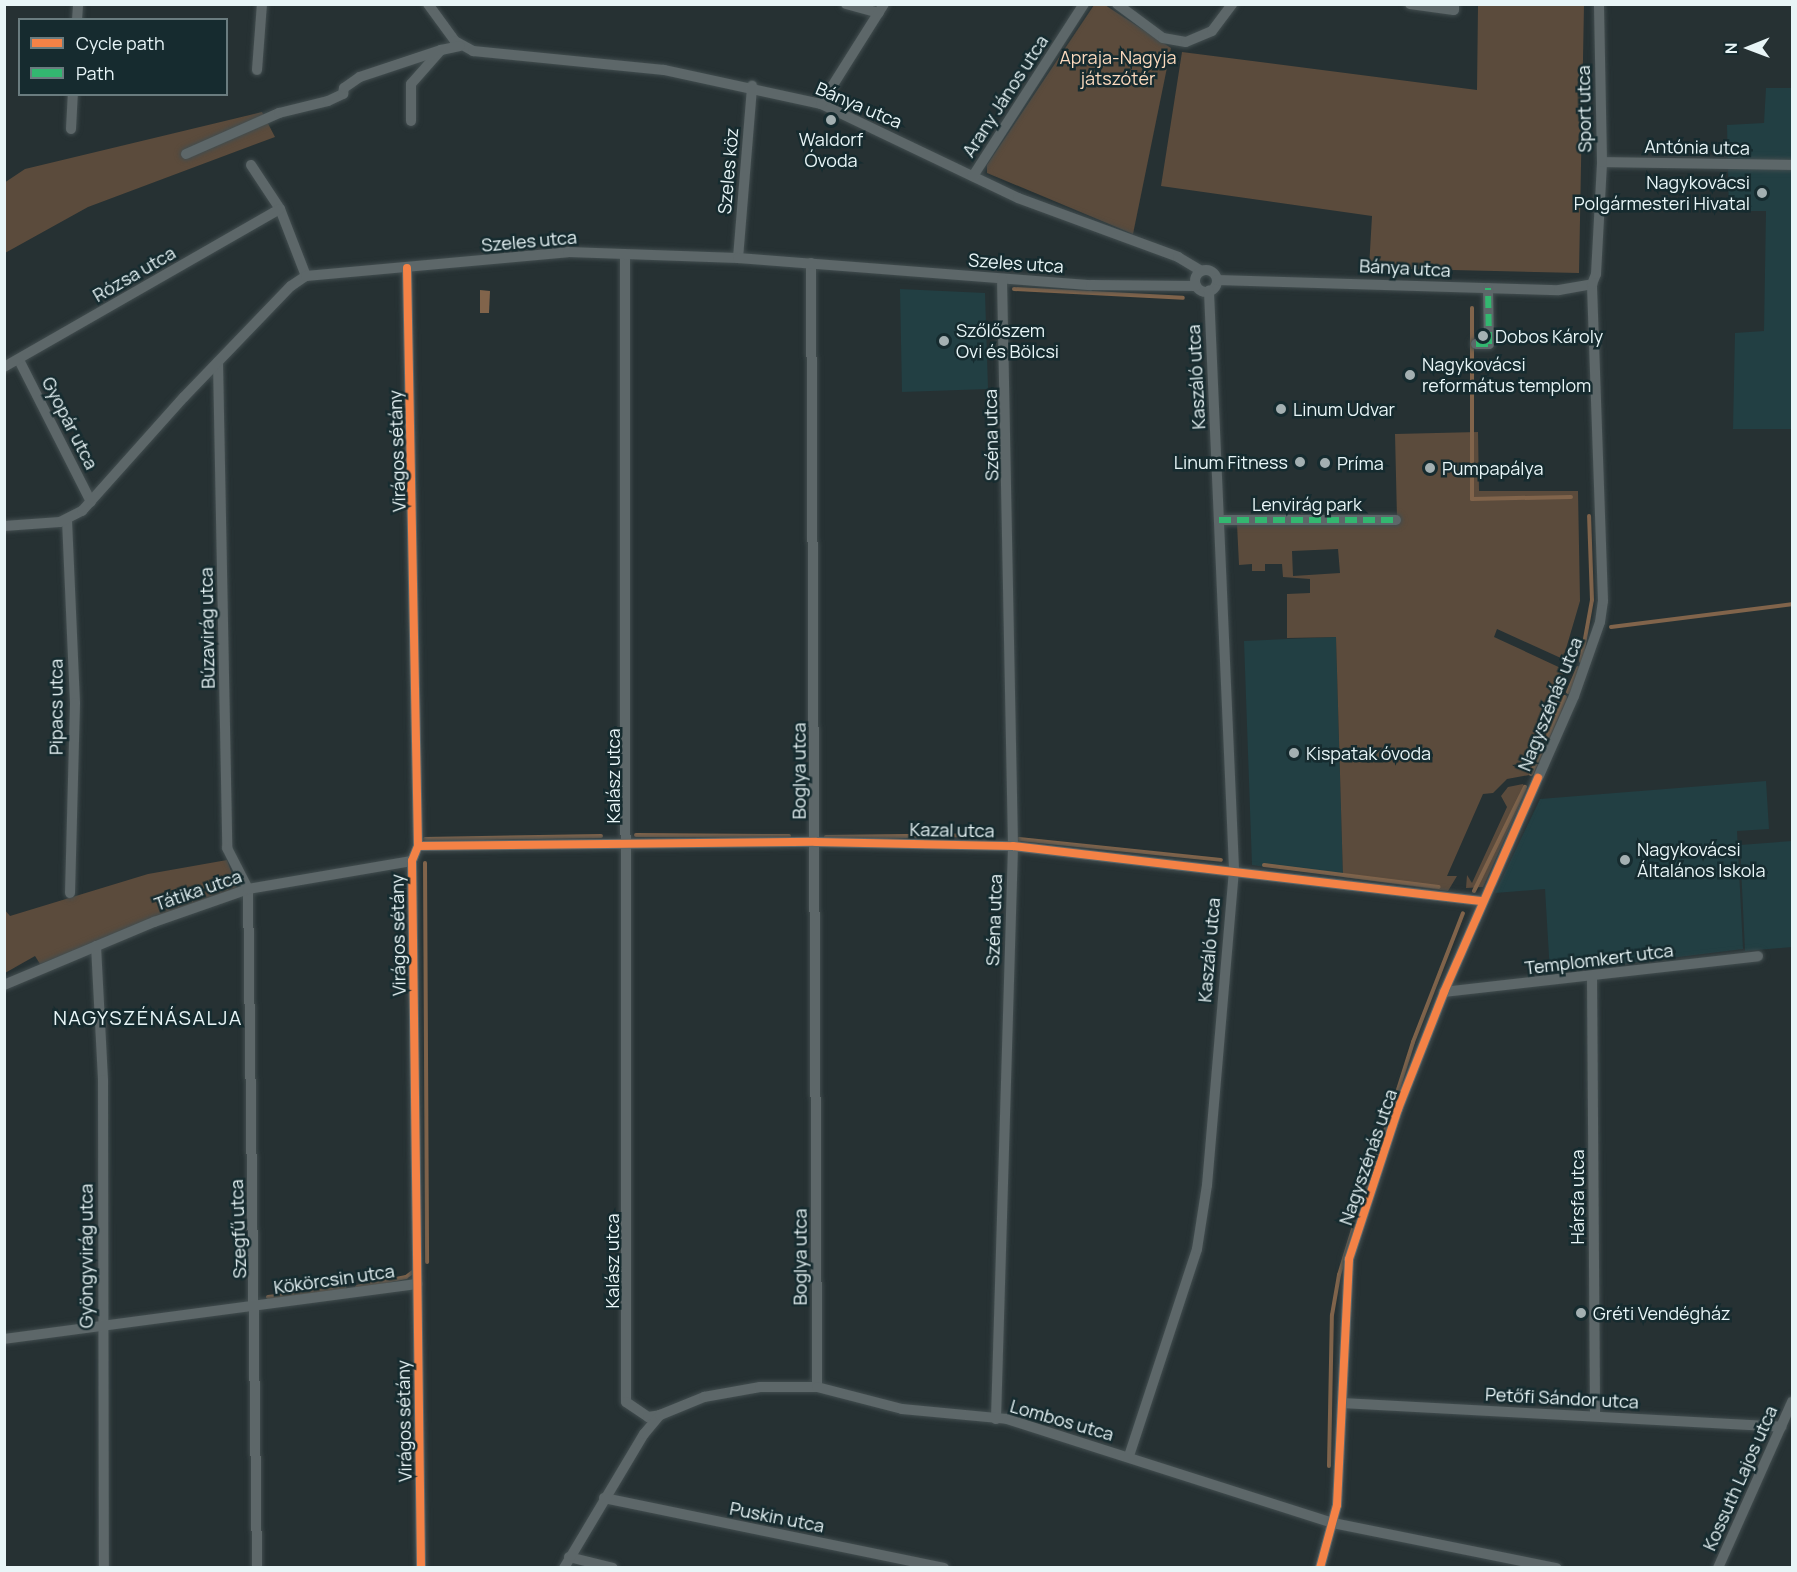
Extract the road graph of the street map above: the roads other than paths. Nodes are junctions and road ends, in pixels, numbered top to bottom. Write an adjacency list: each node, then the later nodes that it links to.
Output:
1 (262, 4): 13 (street)
2 (428, 4): 11 (street)
3 (846, 4): 10 (street)
4 (1084, 4): 23 (street, Arany János utca)
5 (1117, 4): 6 (street)
6 (1232, 4)
7 (1410, 4): 8 (street)
8 (1454, 4)
9 (1599, 4): 20 (street, Sport utca)
10 (882, 9): 16 (street)
11 (460, 46): 12 (street); 14 (street, Bánya utca)
12 (441, 51): 17 (street); 19 (street)
13 (257, 70)
14 (752, 87): 16 (street, Bánya utca); 26 (street, Szeles köz)
15 (73, 96): 18 (street)
16 (821, 104): 23 (street, Bánya utca)
17 (411, 121)
18 (71, 129)
19 (186, 154)
20 (1602, 162): 22 (street, Antónia utca); 33 (street, Sport utca)
21 (251, 165): 24 (street)
22 (1792, 165)
23 (973, 176): 29 (street, Bánya utca)
24 (280, 209): 30 (street); 38 (street, Rózsa utca)
25 (625, 255): 26 (street, Szeles utca); 28 (street, Szeles utca); 47 (street, Kalász utca)
26 (738, 258): 27 (street, Szeles utca)
27 (811, 263): 31 (street, Szeles utca); 46 (street, Boglya utca)
28 (407, 268): 30 (street, Szeles utca); 48 (street, Virágos sétány)
29 (1201, 271): 32 (street); 34 (street)
30 (306, 276): 39 (street)
31 (1002, 279): 34 (street, Szeles utca); 49 (street, Széna utca)
32 (1217, 279): 35 (street, Bánya utca); 36 (street)
33 (1592, 284): 35 (street, Bánya utca); 54 (street, Nagyszénás utca)
34 (1196, 286): 36 (street, Szeles utca)
35 (1488, 288): 37 (street)
36 (1209, 291): 43 (street, Kaszáló utca)
37 (1476, 344)
38 (19, 360): 40 (street, Rózsa utca); 41 (street, Gyopár utca)
39 (218, 362): 41 (street); 52 (street, Búzavirág utca)
40 (4, 367)
41 (91, 502): 42 (street)
42 (67, 520): 45 (street); 53 (street, Pipacs utca)
43 (1219, 520): 44 (street, Lenvirág park); 51 (street, Kaszáló utca)
44 (1396, 520)
45 (4, 526)
46 (816, 843): 47 (street, Kazal utca); 49 (street, Kazal utca); 64 (street, Boglya utca)
47 (628, 845): 48 (street, Kazal utca); 67 (street, Kalász utca)
48 (418, 846): 50 (street, Virágos sétány)
49 (1013, 846): 51 (street, Kazal utca); 69 (street, Széna utca)
50 (412, 861): 52 (street, Tátika utca); 60 (street, Virágos sétány)
51 (1234, 869): 54 (street, Kazal utca); 71 (street, Kaszáló utca)
52 (248, 889): 55 (street, Tátika utca); 61 (street, Szegfű utca)
53 (70, 893)
54 (1483, 901): 59 (street, Nagyszénás utca)
55 (96, 946): 58 (street, Tátika utca); 62 (street, Gyöngyvirág utca)
56 (1758, 956): 57 (street, Templomkert utca)
57 (1592, 977): 59 (street, Templomkert utca); 68 (street, Hársfa utca)
58 (4, 985)
59 (1444, 992): 66 (street, Nagyszénás utca)
60 (417, 1284): 61 (street, Kökörcsin utca); 77 (street, Virágos sétány)
61 (256, 1307): 62 (street, Kökörcsin utca); 76 (street, Szegfű utca)
62 (102, 1325): 63 (street, Kökörcsin utca); 75 (street, Gyöngyvirág utca)
63 (4, 1339)
64 (817, 1387): 67 (street, Lombos utca); 69 (street, Lombos utca)
65 (1792, 1402): 70 (street, Kossuth Lajos utca)
66 (1342, 1403): 68 (street, Petőfi Sándor utca); 73 (street, Nagyszénás utca)
67 (660, 1415): 72 (street)
68 (1595, 1416): 70 (street, Petőfi Sándor utca)
69 (996, 1419): 71 (street, Lombos utca)
70 (1781, 1427): 82 (street, Kossuth Lajos utca)
71 (1128, 1456): 73 (street, Lombos utca)
72 (604, 1498): 74 (street); 79 (street, Puskin utca)
73 (1333, 1523): 80 (street, Nagyszénás utca); 81 (street, Lombos utca)
74 (566, 1562): 78 (street)
75 (104, 1568)
76 (257, 1568)
77 (421, 1568)
78 (613, 1568)
79 (944, 1568)
80 (1320, 1568)
81 (1557, 1568)
82 (1718, 1568)

